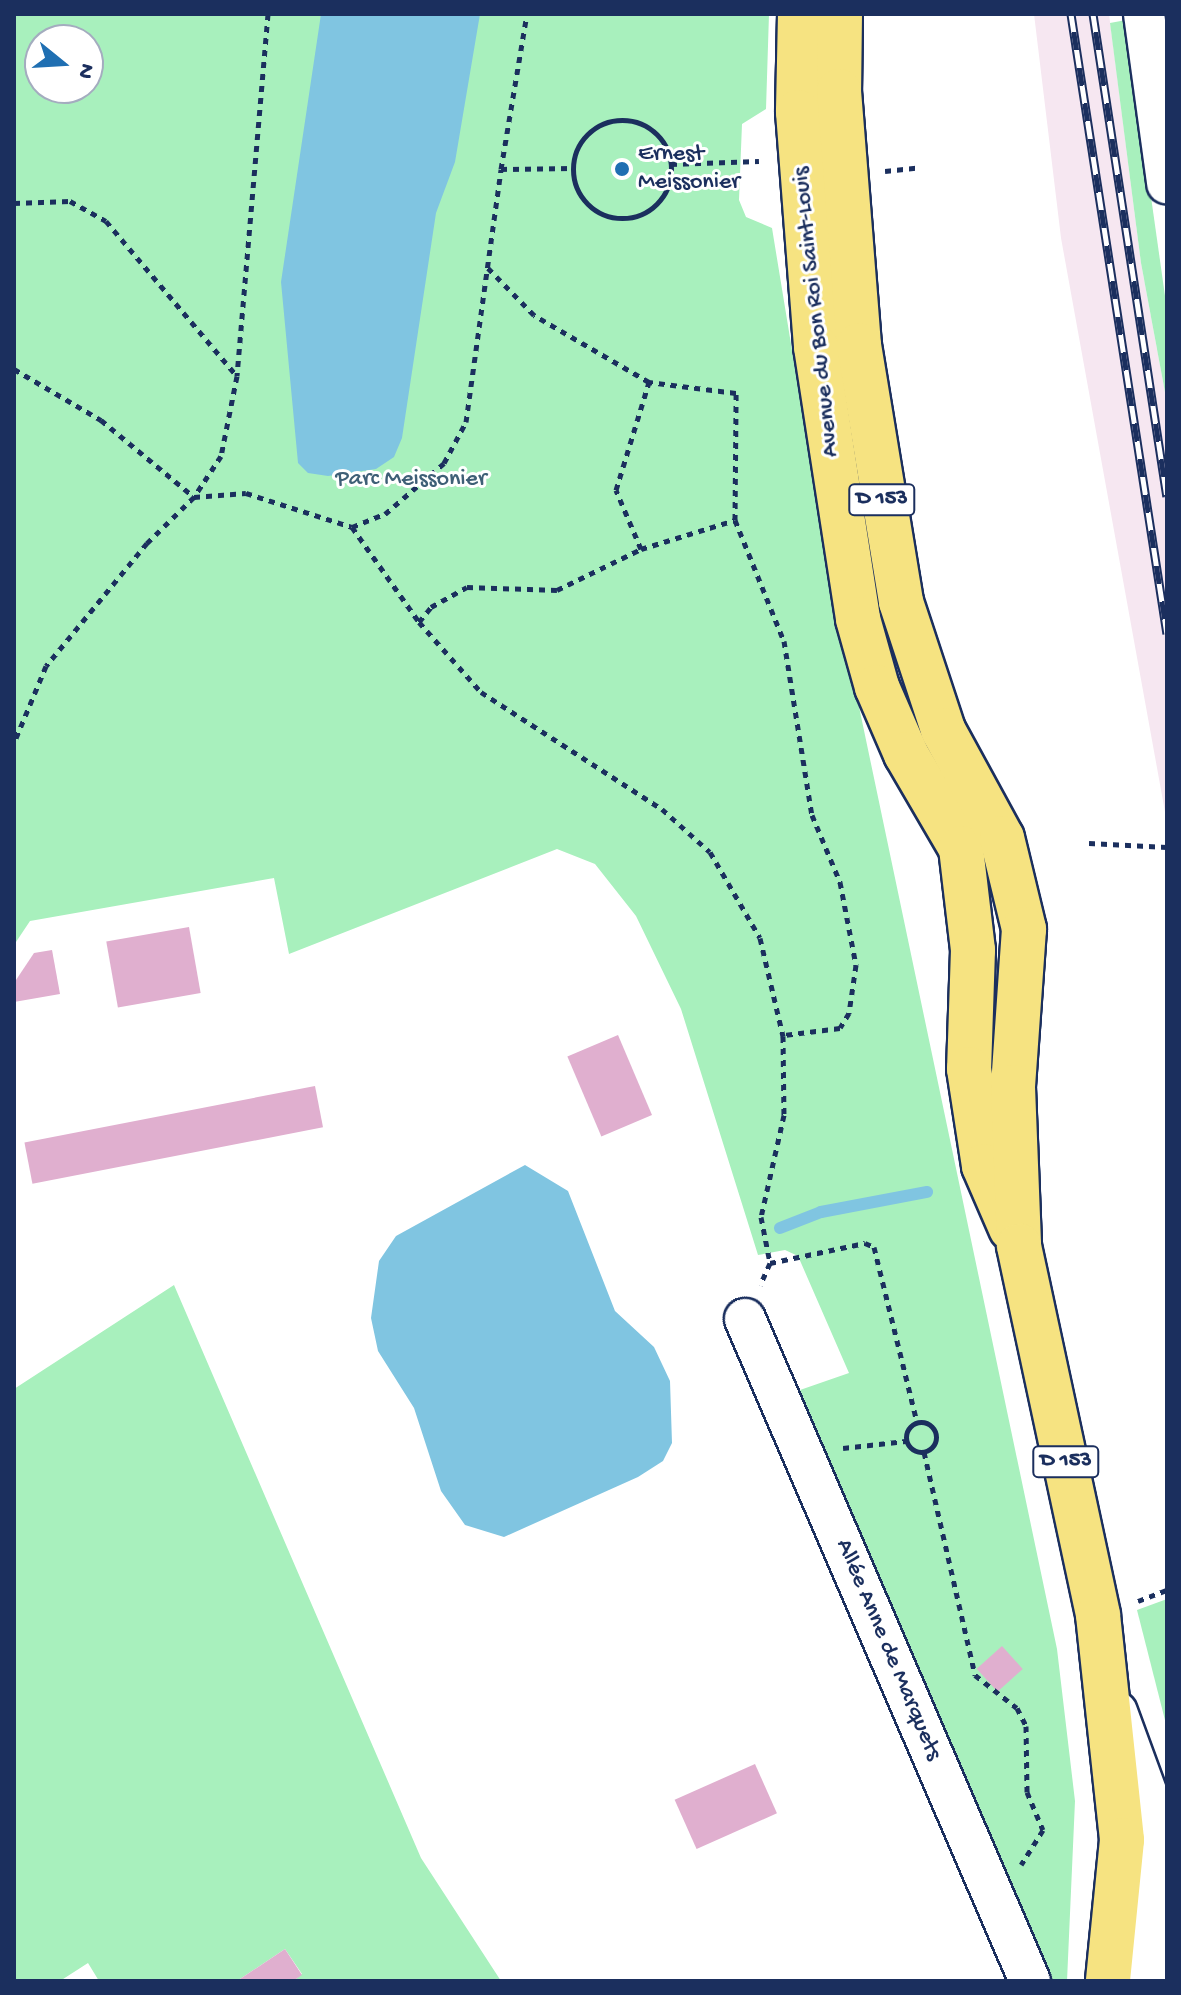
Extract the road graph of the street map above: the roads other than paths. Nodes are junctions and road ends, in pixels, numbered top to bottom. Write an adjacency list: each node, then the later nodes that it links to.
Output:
1 (800, 14): 5 (main road, Avenue du Bon Roi Saint-Louis / D 153)
2 (840, 14): 5 (main road, Avenue du Bon Roi Saint-Louis / D 153)
3 (1144, 14): 4 (street)
4 (1167, 183)
5 (1019, 1246): 7 (main road, Avenue du Bon Roi Saint-Louis / D 153)
6 (745, 1319): 8 (street, Allée Anne de Marquets)
7 (1106, 1680): 9 (main road, Avenue du Bon Roi Saint-Louis / D 153); 10 (street)
8 (1030, 1981)
9 (1108, 1981)
10 (1149, 1981)

